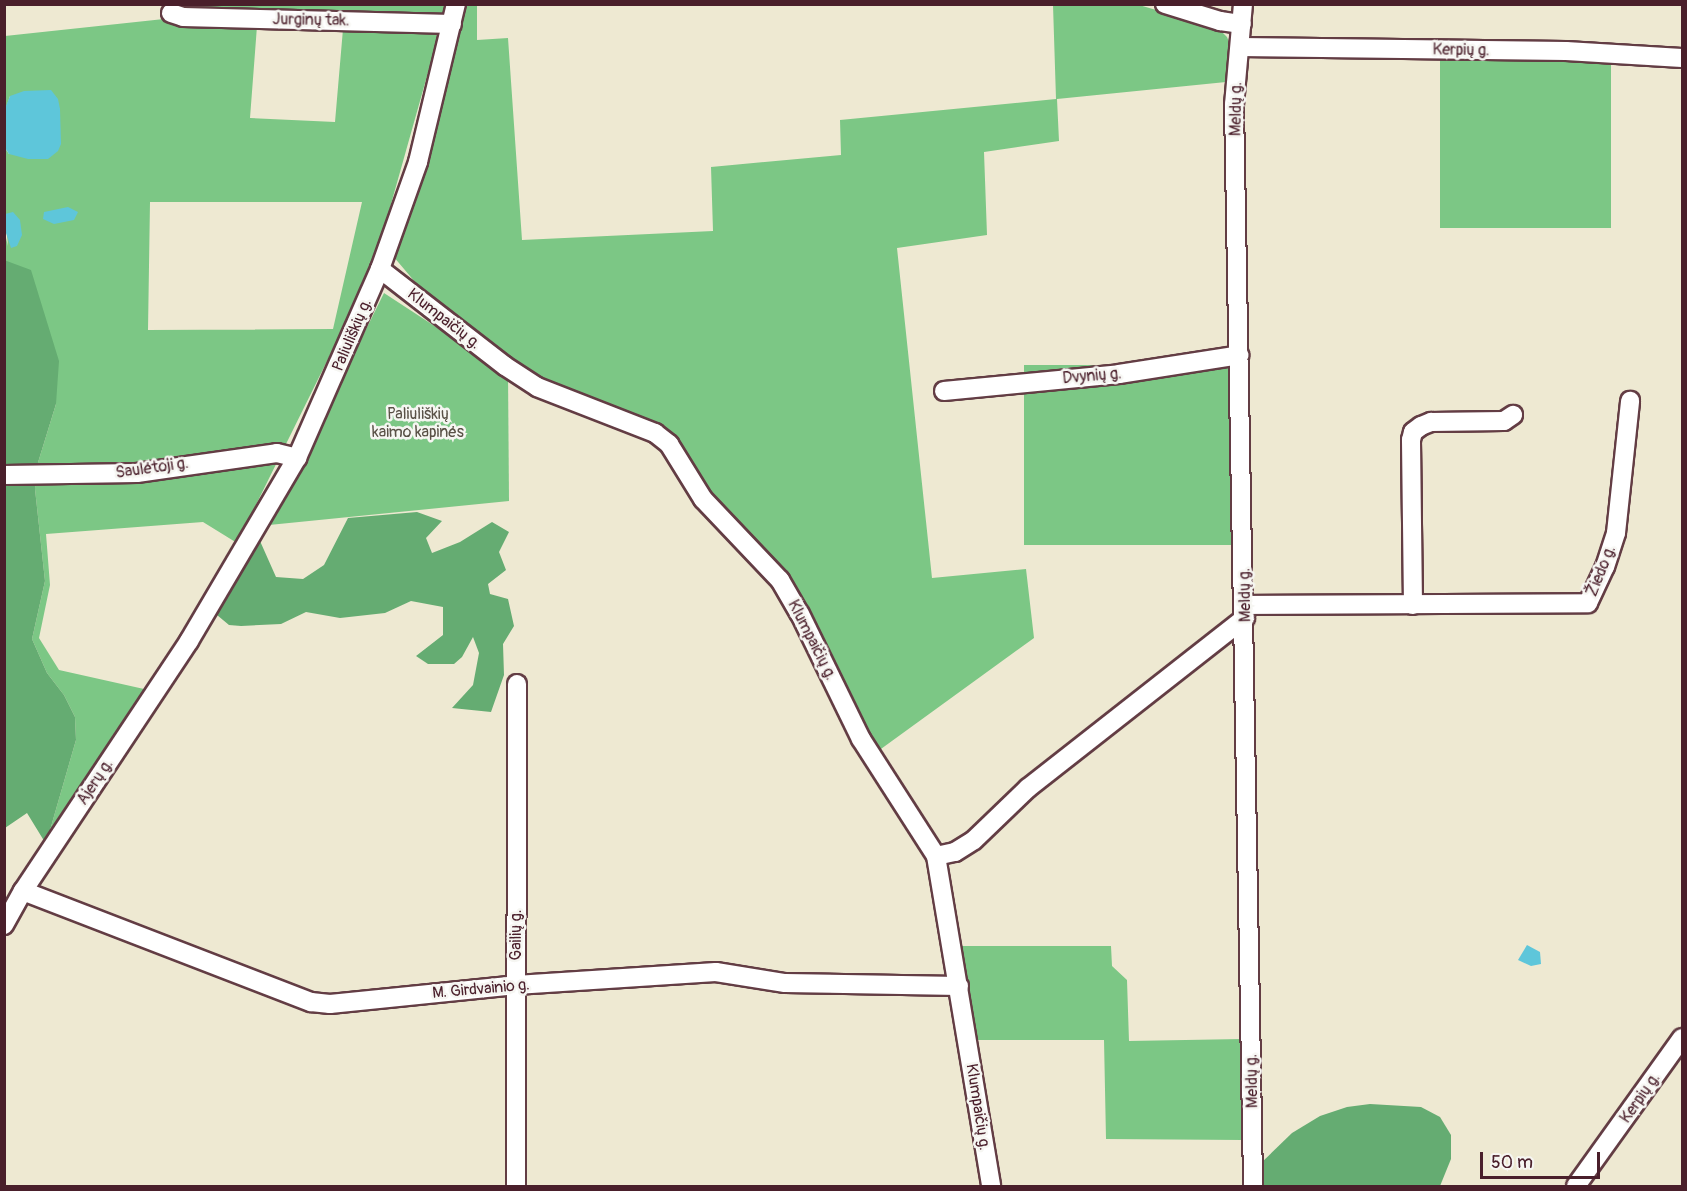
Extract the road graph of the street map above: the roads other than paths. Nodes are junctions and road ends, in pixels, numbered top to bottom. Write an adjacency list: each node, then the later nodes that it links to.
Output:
1 (456, 4): 5 (street, Paliuliškių g.)
2 (1165, 4): 6 (street)
3 (1243, 4): 6 (street, Meldų g.)
4 (171, 13): 5 (street, Jurginų tak.)
5 (452, 24): 9 (street, Paliuliškių g.)
6 (1242, 24): 7 (street, Meldų g.)
7 (1239, 47): 8 (street, Kerpių g.); 10 (street, Meldų g.)
8 (1683, 58)
9 (380, 269): 14 (street, Paliuliškių g.); 20 (street, Klumpaičių g.)
10 (1240, 355): 11 (street, Dvynių g.); 17 (street, Meldų g.)
11 (944, 390)
12 (1630, 401): 16 (street, Žiedo g.)
13 (1513, 415): 16 (street)
14 (297, 458): 15 (street, Saulėtoji g.); 18 (street, Paliuliškių g.)
15 (4, 475)
16 (1413, 604): 17 (street, Žiedo g.)
17 (1245, 611): 20 (street); 28 (street, Meldų g.)
18 (189, 641): 21 (street, Ajerų g.)
19 (516, 684): 23 (street, Gailių g.)
20 (936, 856): 24 (street, Klumpaičių g.)
21 (23, 891): 22 (street, Ajerų g.); 23 (street, M. Girdvainio g.)
22 (4, 925)
23 (516, 985): 24 (street, M. Girdvainio g.); 26 (street, Gailių g.)
24 (959, 986): 27 (street, Klumpaičių g.)
25 (1683, 1038): 29 (street, Kerpių g.)
26 (516, 1186)
27 (990, 1186)
28 (1253, 1186)
29 (1576, 1186)

